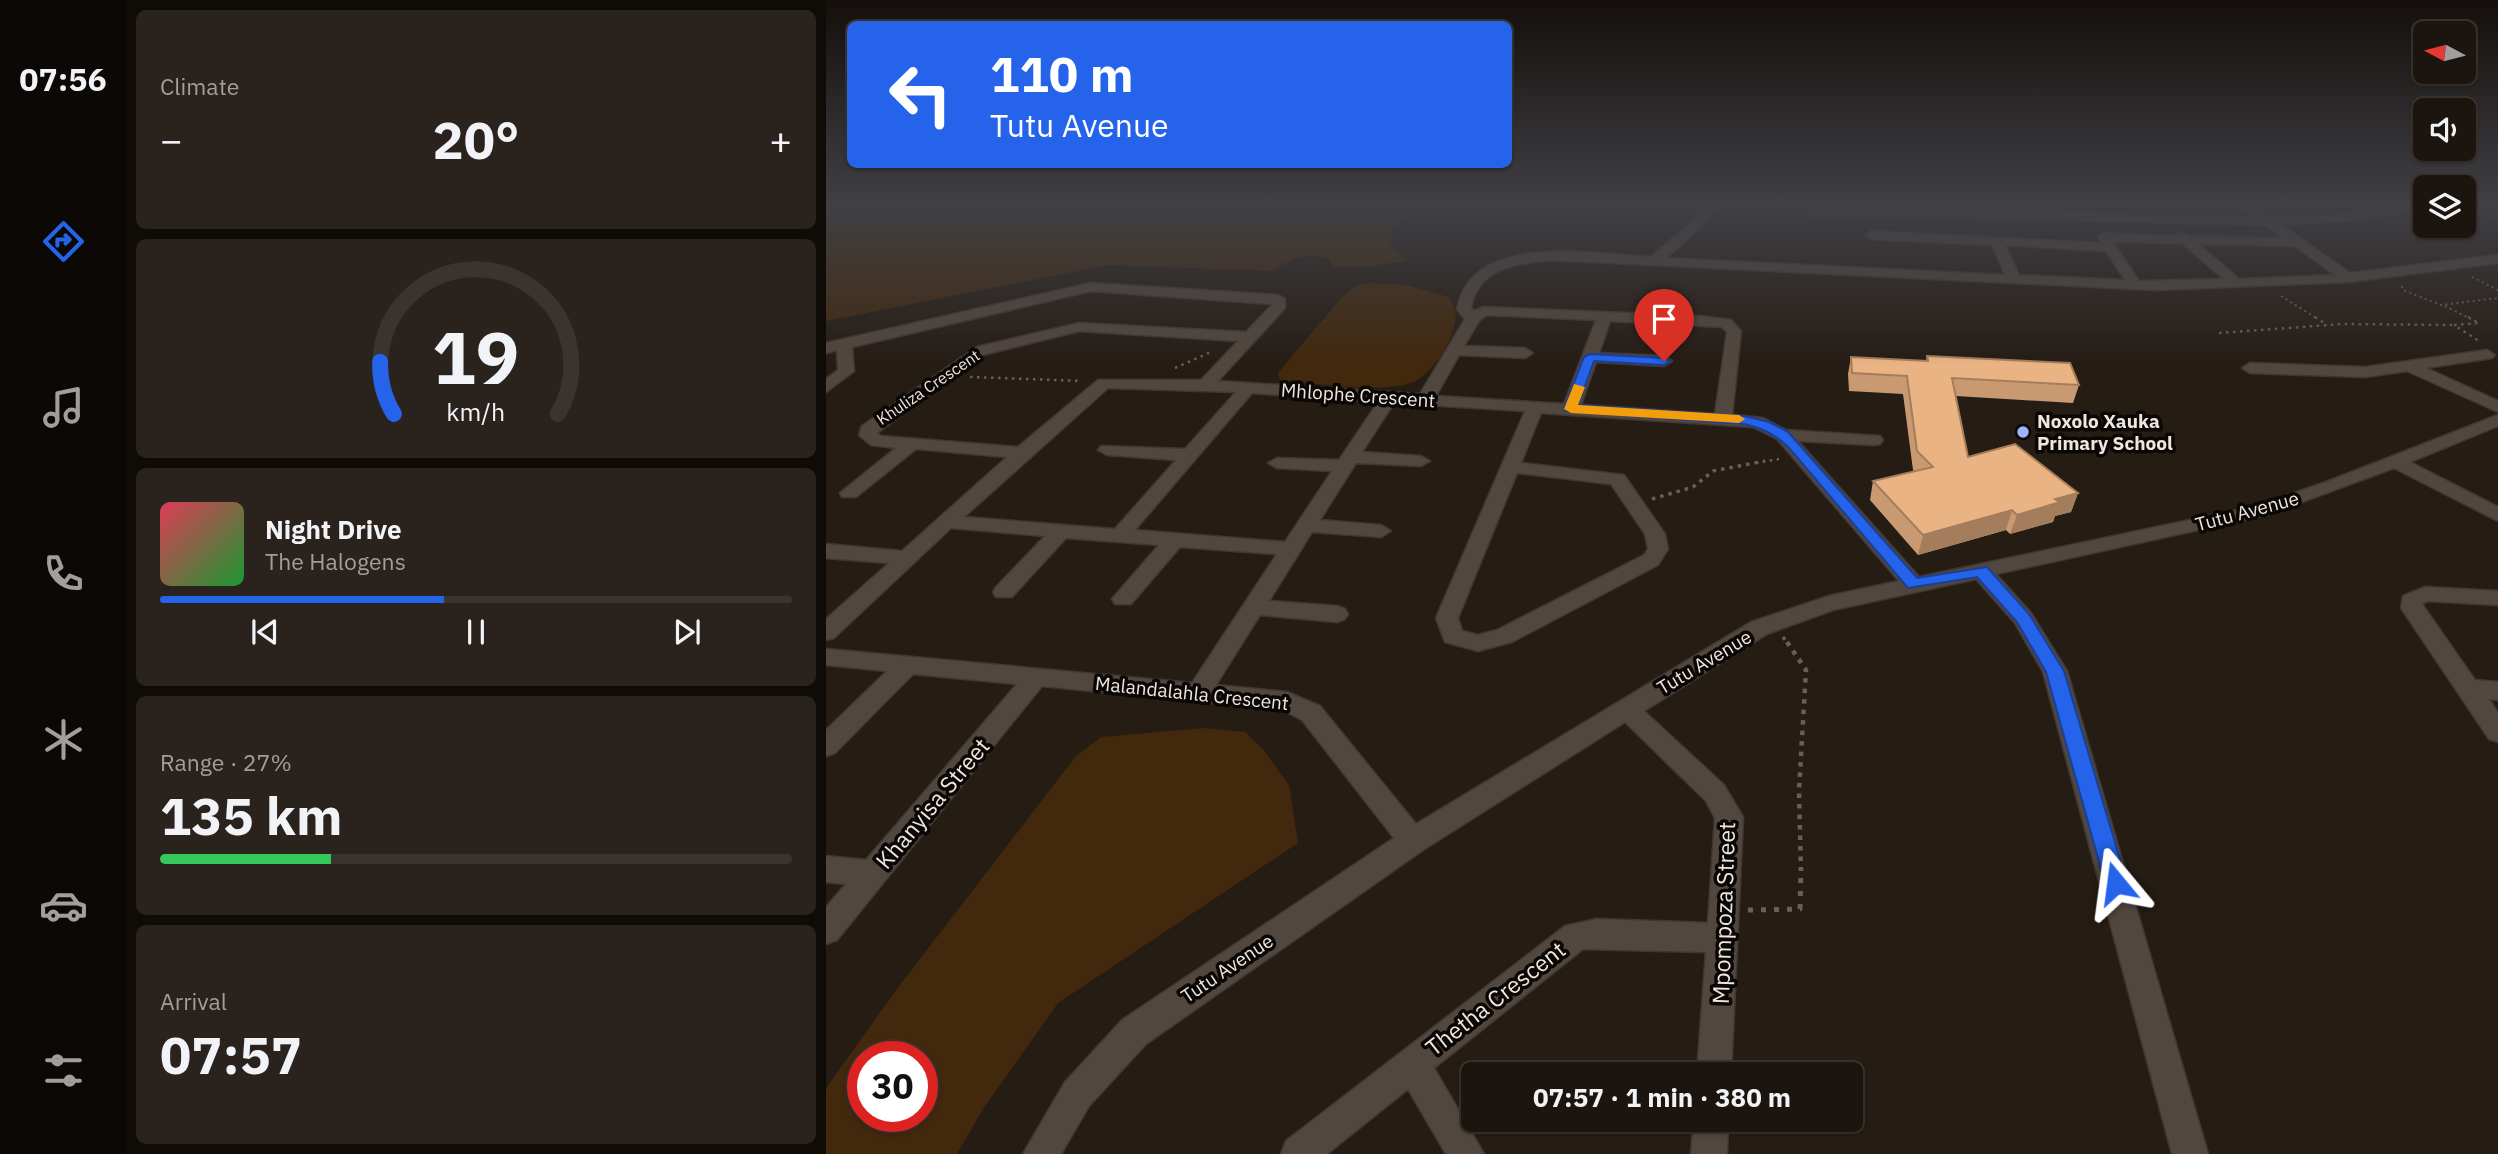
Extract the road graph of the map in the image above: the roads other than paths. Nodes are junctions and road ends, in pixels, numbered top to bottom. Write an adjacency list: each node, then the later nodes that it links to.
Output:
1 (1544, 257): 17 (street)
2 (1566, 257): 11 (street)
3 (1659, 257): 11 (street)
4 (1795, 257): 11 (street)
5 (1890, 257): 13 (street)
6 (2004, 257): 13 (street)
7 (2117, 257): 15 (street)
8 (2205, 257): 14 (street)
9 (2319, 257): 12 (street)
10 (2498, 259): 12 (street)
11 (1653, 262)
12 (2348, 278): 14 (street)
13 (2014, 279): 15 (street)
14 (2236, 283): 15 (street)
15 (2135, 285)
16 (1605, 315): 17 (street); 24 (street); 36 (street)
17 (1473, 318): 21 (street)
18 (1247, 337): 19 (street); 28 (street); 40 (street, Khuliza Crescent)
19 (845, 343): 20 (street); 29 (street)
20 (826, 348)
21 (1455, 350): 22 (street); 32 (street)
22 (1525, 353)
23 (2487, 355): 26 (street)
24 (1590, 357): 25 (street); 35 (street)
25 (1664, 361)
26 (2411, 367): 27 (street); 34 (street)
27 (2250, 368)
28 (1205, 385): 30 (street, Mhlophe Crescent); 42 (street, Mhlophe Crescent)
29 (826, 387)
30 (1248, 388): 31 (street, Mhlophe Crescent); 43 (street)
31 (1389, 397): 32 (street, Mhlophe Crescent); 44 (street)
32 (1425, 400): 33 (street, Mhlophe Crescent)
33 (1535, 407): 35 (street, Mhlophe Crescent); 48 (street)
34 (2498, 407)
35 (1571, 409): 36 (street, Mhlophe Crescent)
36 (1723, 418): 38 (street, Mhlophe Crescent)
37 (2498, 420): 46 (street, Tutu Avenue)
38 (1783, 435): 39 (street); 61 (street, Mhlophe Crescent)
39 (1874, 440)
40 (913, 443): 42 (street, Khuliza Crescent); 49 (street, Khuliza Crescent)
41 (1107, 450): 43 (street)
42 (1021, 453): 51 (street)
43 (1189, 455): 55 (street)
44 (1348, 461): 45 (street); 47 (street); 52 (street)
45 (1421, 461)
46 (2395, 461): 50 (street); 60 (street, Tutu Avenue)
47 (1277, 463)
48 (1510, 467): 48 (street)
49 (849, 493)
50 (2498, 514)
51 (948, 522): 53 (street); 59 (street)
52 (1308, 525): 54 (street); 57 (street)
53 (1061, 531): 55 (street); 62 (street)
54 (1381, 531)
55 (1119, 535): 56 (street)
56 (1175, 540): 57 (street); 64 (street)
57 (1293, 549): 65 (street)
58 (826, 551): 59 (street)
59 (907, 558): 67 (street)
60 (1981, 571): 61 (street, Tutu Avenue); 89 (street)
61 (1914, 584): 74 (street, Tutu Avenue)
62 (1004, 592)
63 (2498, 598): 71 (street)
64 (1123, 599)
65 (1256, 607): 66 (street); 73 (street)
66 (1337, 614)
67 (826, 632)
68 (826, 657): 69 (street, Malandalahla Crescent)
69 (908, 665): 70 (street, Malandalahla Crescent); 76 (street)
70 (1037, 676): 73 (street, Malandalahla Crescent); 79 (street, Khanyisa Street)
71 (2469, 690): 72 (street); 75 (street)
72 (2498, 691)
73 (1198, 693): 77 (street, Malandalahla Crescent)
74 (1627, 709): 77 (street, Tutu Avenue); 80 (street, Mpompoza Street)
75 (2498, 732)
76 (826, 746)
77 (1413, 841): 85 (street, Tutu Avenue)
78 (826, 869): 79 (street)
79 (873, 874): 81 (street, Khanyisa Street)
80 (1724, 924): 82 (street, Mpompoza Street); 83 (street, Thetha Crescent)
81 (826, 930)
82 (1715, 1062)
83 (1412, 1063): 86 (street, Thetha Crescent); 87 (street)
84 (1710, 1132): 88 (street)
85 (1041, 1154)
86 (1299, 1154)
87 (1466, 1154)
88 (1709, 1154)
89 (2190, 1154)

